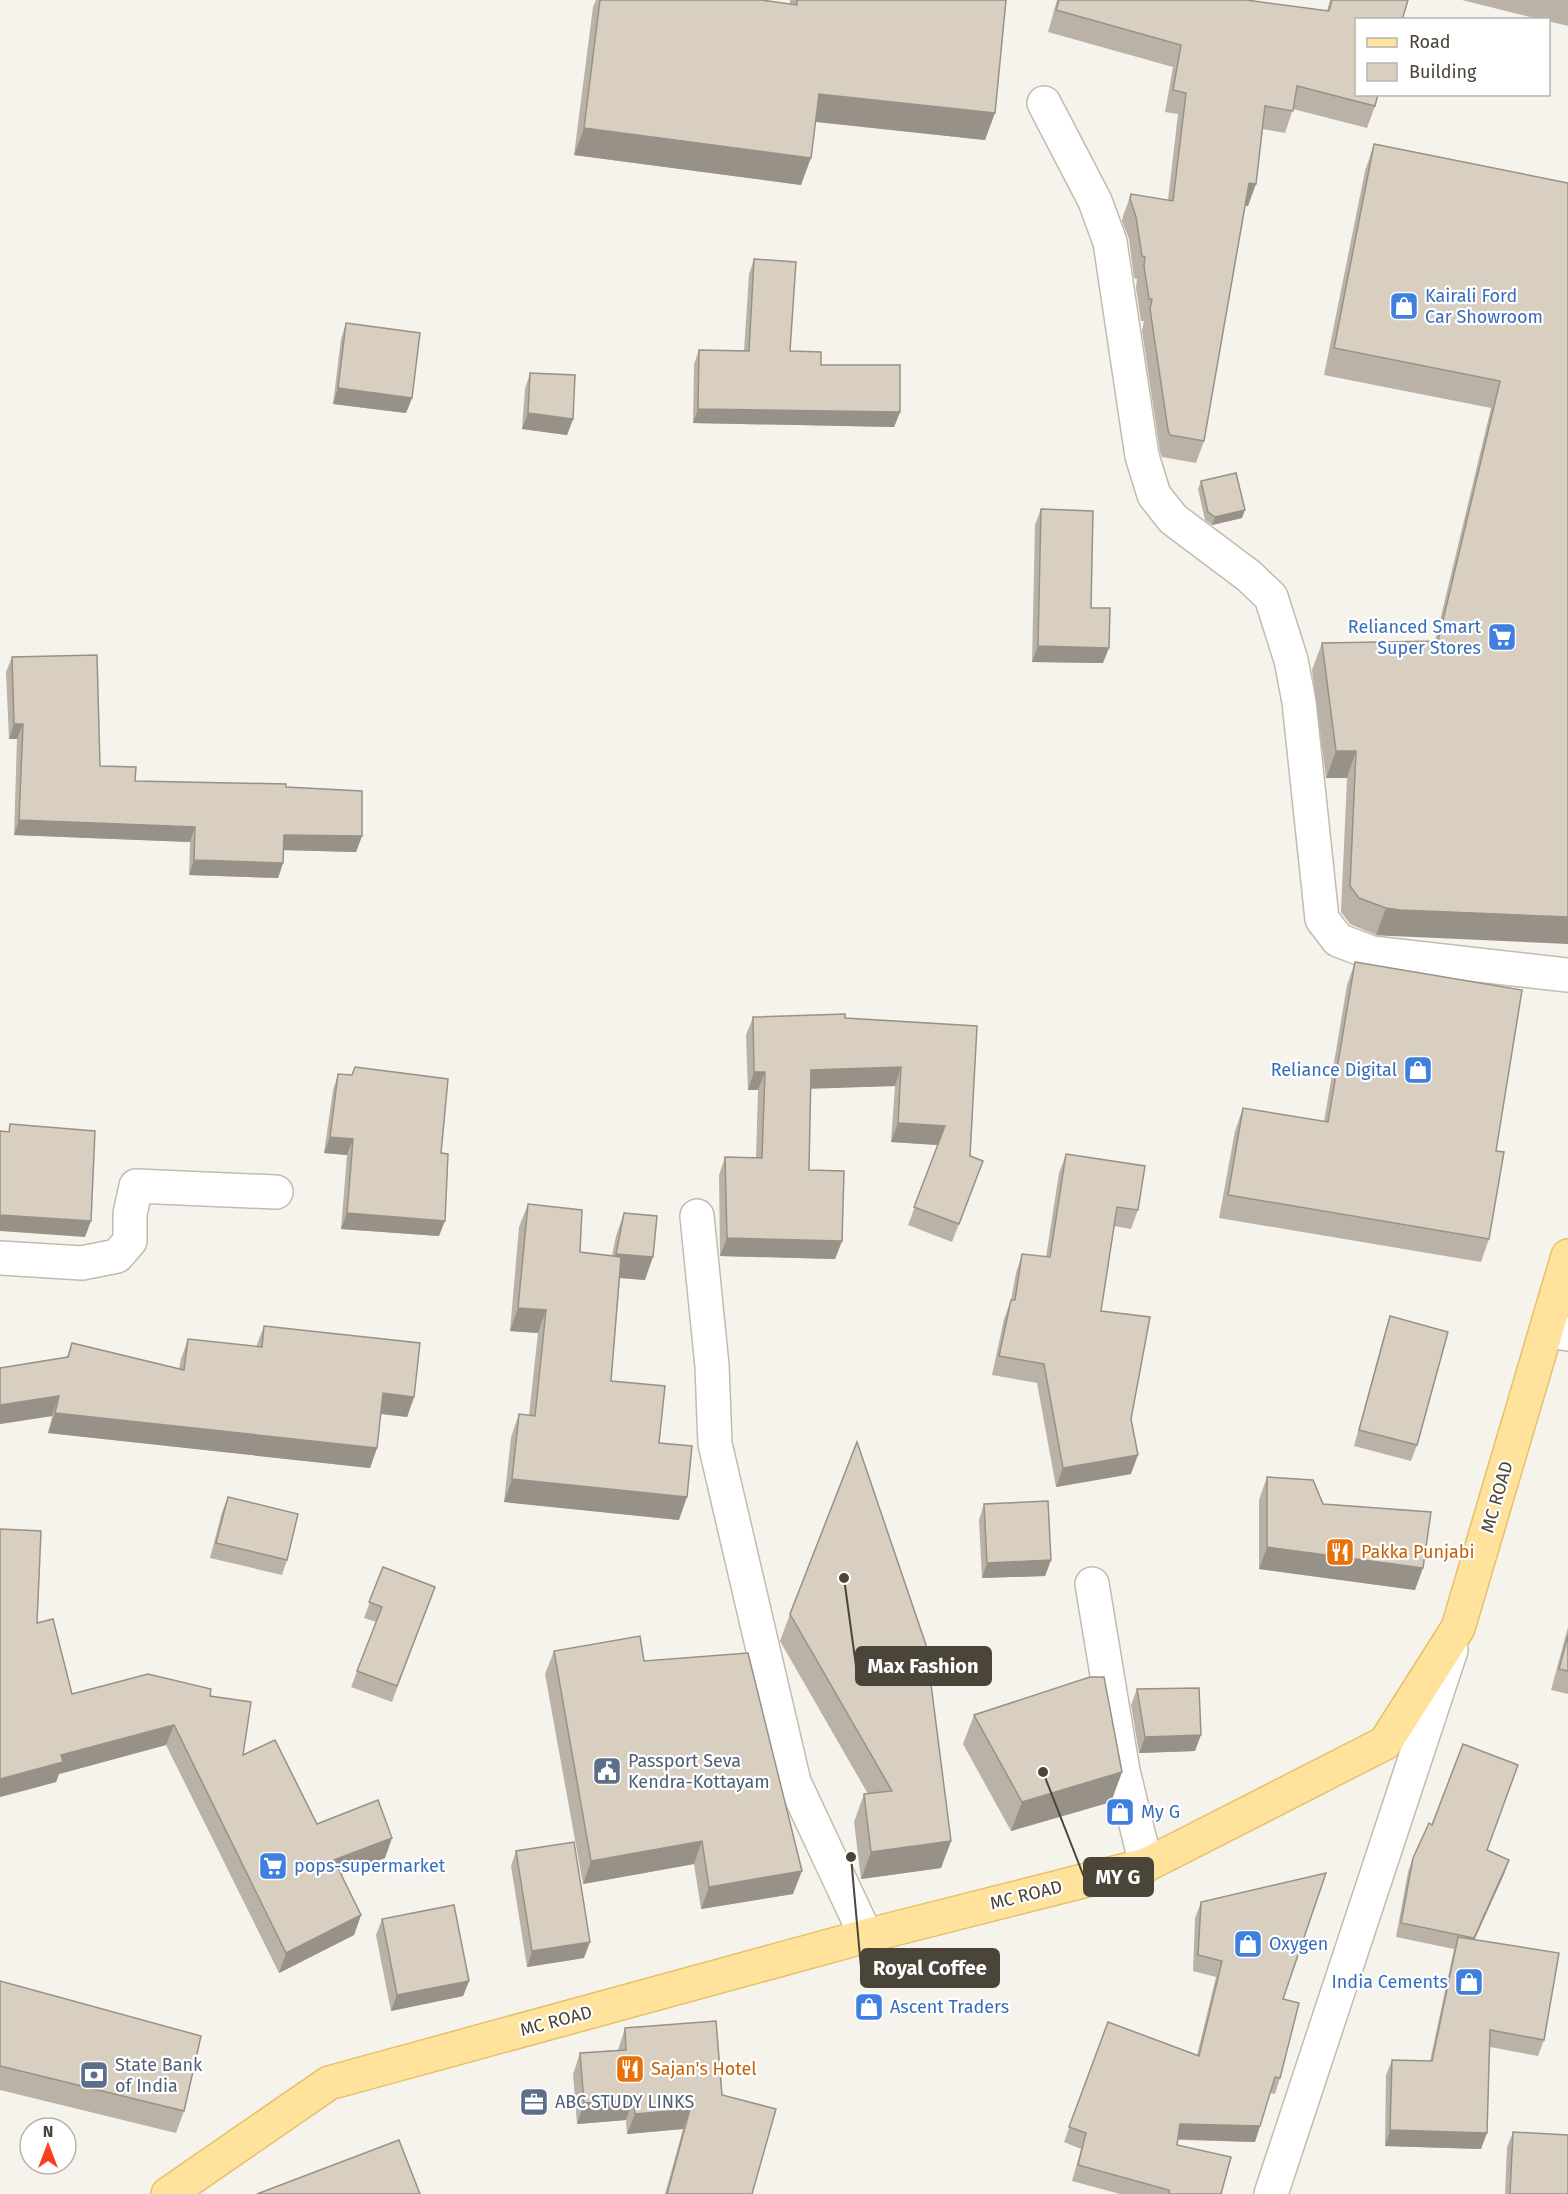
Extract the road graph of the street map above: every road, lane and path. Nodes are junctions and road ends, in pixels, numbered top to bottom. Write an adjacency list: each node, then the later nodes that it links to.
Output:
1 (1044, 103): 2 (street)
2 (1568, 975)
3 (276, 1192): 6 (street)
4 (697, 1216): 11 (street)
5 (1568, 1256): 7 (main road, MC ROAD)
6 (0, 1258)
7 (1557, 1333): 9 (main road, MC ROAD)
8 (1092, 1584): 10 (street)
9 (1458, 1628): 10 (main road, MC ROAD); 13 (street)
10 (1146, 1865): 11 (main road, MC ROAD)
11 (866, 1936): 12 (main road, MC ROAD)
12 (168, 2194)
13 (1271, 2194)

